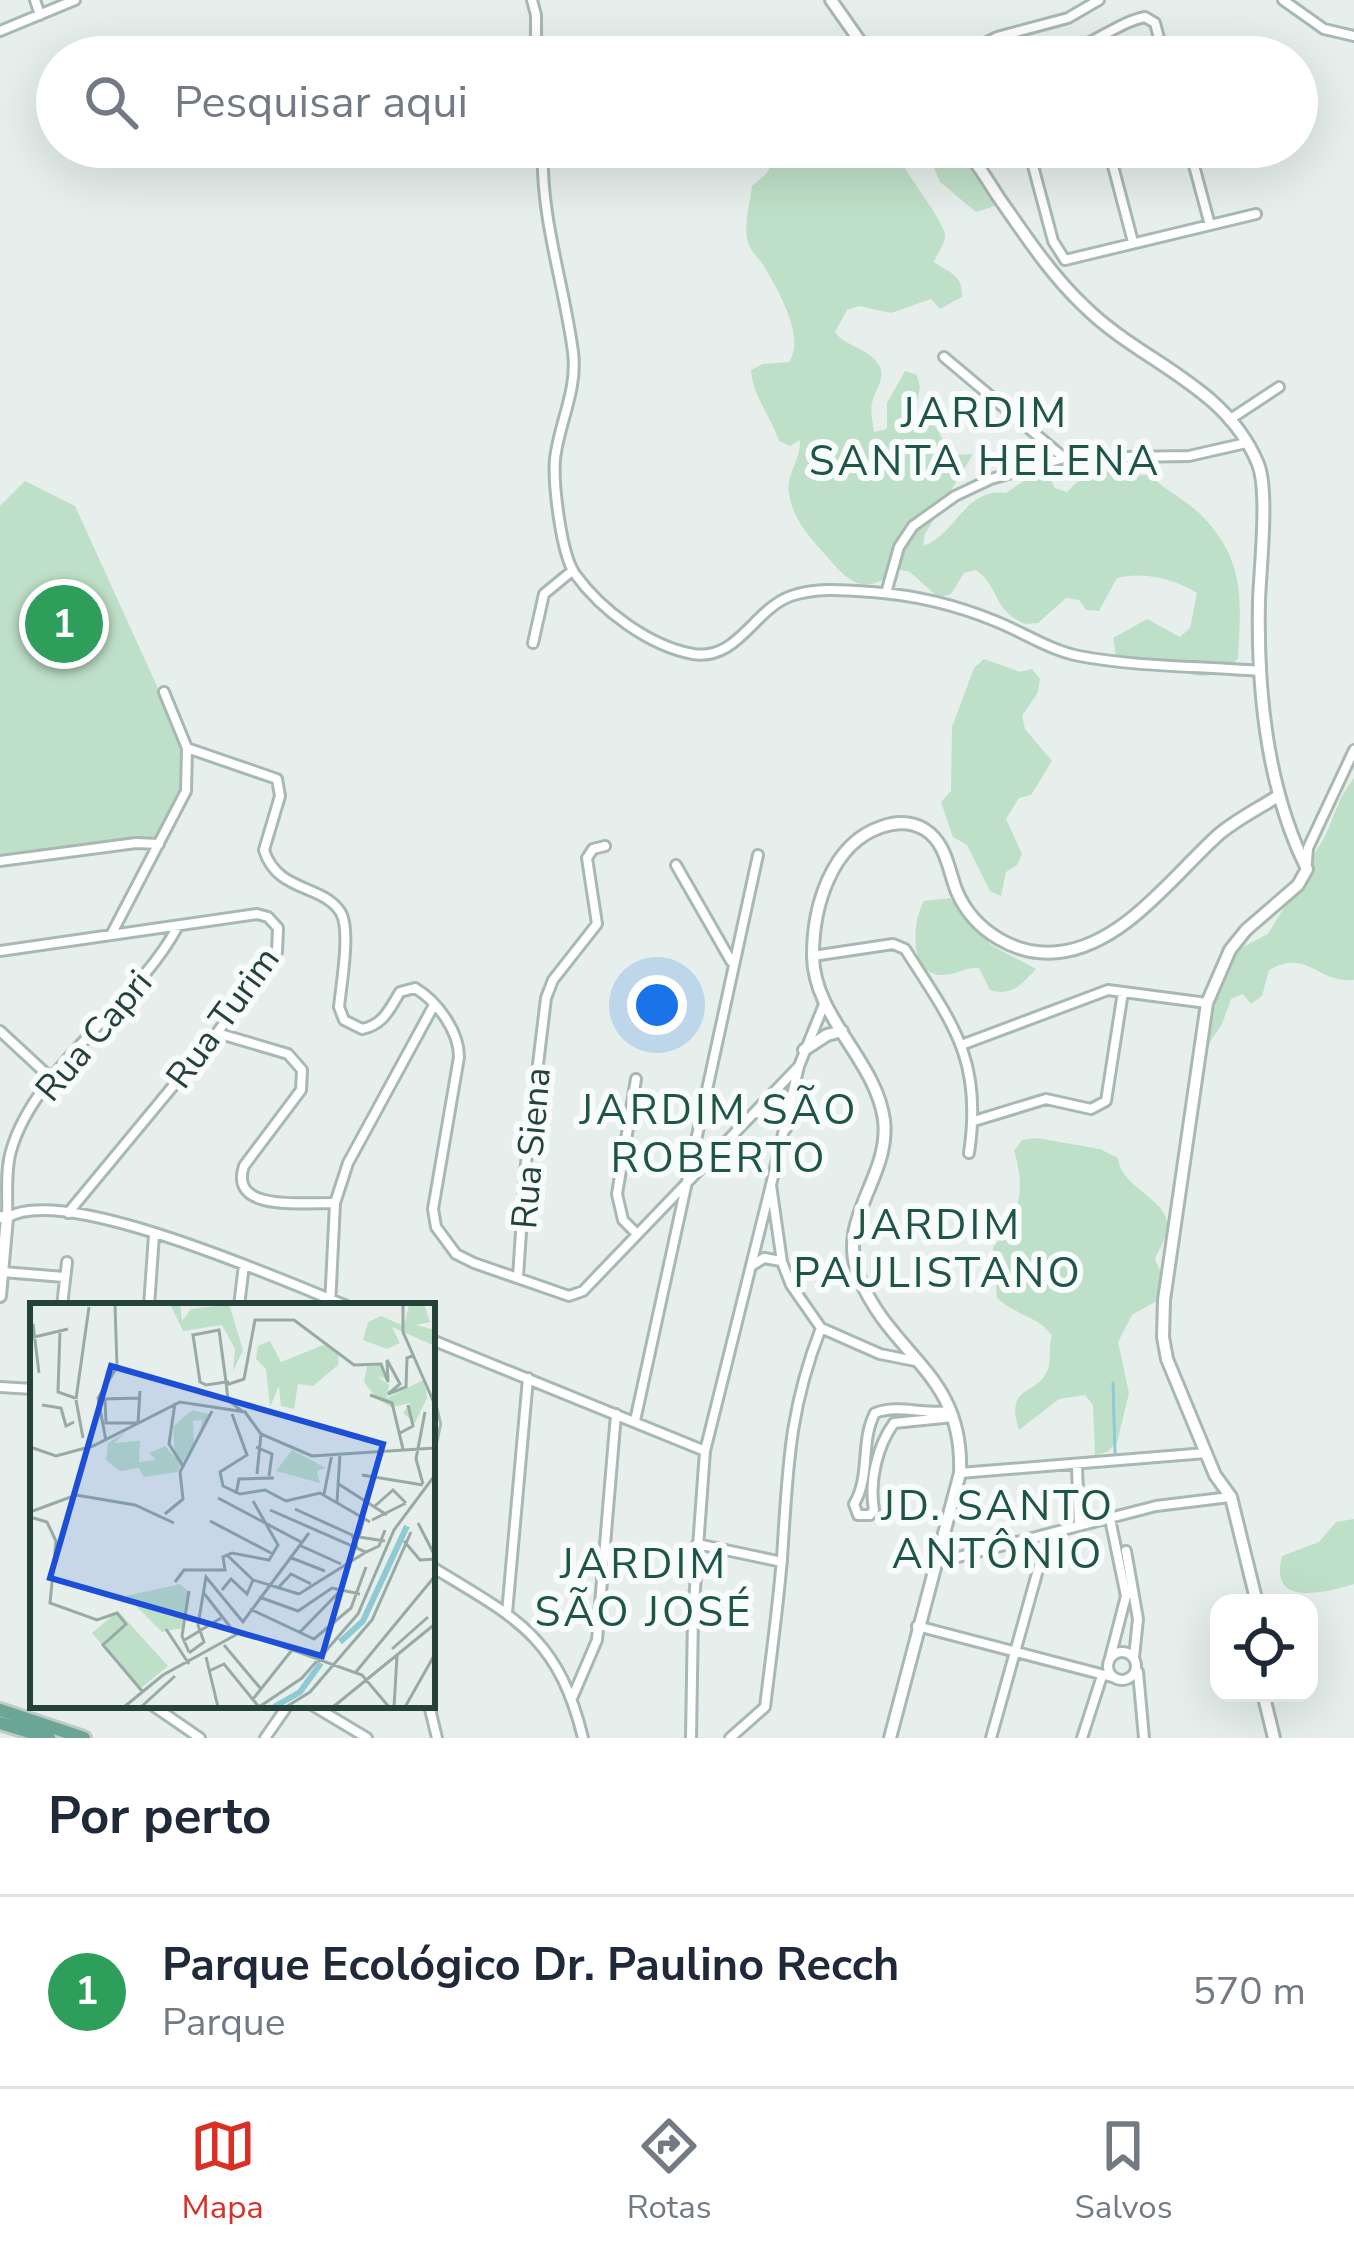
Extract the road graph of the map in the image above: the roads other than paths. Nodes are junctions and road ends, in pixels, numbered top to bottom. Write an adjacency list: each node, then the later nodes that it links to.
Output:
1 (35, 0): 7 (street)
2 (75, 0): 7 (street)
3 (532, 0): 9 (street)
4 (831, 0): 10 (street)
5 (1100, 0): 11 (street)
6 (1282, 0): 14 (street)
7 (40, 15): 8 (street)
8 (0, 31)
9 (536, 36)
10 (856, 36)
11 (1001, 36)
12 (1108, 36): 13 (street)
13 (1158, 36)
14 (1354, 36)
15 (542, 168): 32 (street)
16 (976, 168): 24 (street)
17 (1034, 168): 22 (street)
18 (1114, 168): 23 (street)
19 (1195, 168): 21 (street)
20 (1256, 214): 21 (street)
21 (1210, 225): 23 (street)
22 (1053, 241): 24 (street); 25 (street)
23 (1133, 242): 25 (street)
24 (1037, 251): 26 (street)
25 (1065, 260): 26 (street)
26 (1053, 271): 29 (street)
27 (944, 357): 31 (street)
28 (1280, 387): 29 (street)
29 (1229, 420): 30 (street)
30 (1246, 443): 31 (street); 35 (street)
31 (1064, 458): 33 (street)
32 (572, 571): 33 (street); 34 (street)
33 (886, 593): 35 (street)
34 (533, 643)
35 (1261, 672): 39 (street)
36 (164, 692): 37 (street)
37 (187, 748): 40 (street); 54 (street)
38 (1354, 750): 45 (street)
39 (1278, 796): 45 (street); 49 (street)
40 (159, 844): 43 (street); 47 (street)
41 (605, 846): 82 (street, Rua Siena)
42 (758, 855): 50 (street)
43 (0, 861)
44 (676, 865): 50 (street)
45 (1306, 869): 53 (street)
46 (178, 926): 47 (street, Rua Turim); 57 (street, Rua Turim); 62 (street, Rua Capri)
47 (110, 936): 48 (street, Rua Turim)
48 (0, 951)
49 (813, 956): 52 (street); 58 (street)
50 (732, 963): 67 (street)
51 (1123, 991): 53 (street); 58 (street); 64 (street)
52 (825, 1001): 56 (street); 59 (street)
53 (1207, 1003): 100 (street)
54 (434, 1005): 69 (street); 82 (street)
55 (0, 1030): 62 (street)
56 (842, 1031): 59 (street); 90 (street)
57 (217, 1034): 69 (street); 70 (street, Rua Turim)
58 (964, 1043): 64 (street)
59 (804, 1050): 60 (street)
60 (799, 1066): 63 (street); 65 (street)
61 (635, 1079): 74 (street)
62 (53, 1080): 71 (street, Rua Capri)
63 (753, 1112): 65 (street); 67 (street)
64 (974, 1121): 66 (street)
65 (786, 1129): 68 (street)
66 (969, 1154)
67 (689, 1177): 74 (street); 97 (street)
68 (772, 1185): 72 (street); 73 (street)
69 (335, 1203): 87 (street)
70 (68, 1213): 71 (street); 75 (street)
71 (3, 1217): 80 (street)
72 (759, 1223): 73 (street); 79 (street)
73 (775, 1224): 77 (street)
74 (636, 1233): 82 (street)
75 (154, 1234): 78 (street); 85 (street)
76 (67, 1262): 81 (street)
77 (782, 1262): 79 (street); 88 (street)
78 (244, 1265): 86 (street); 87 (street)
79 (750, 1267): 99 (street)
80 (3, 1272): 81 (street); 83 (street)
81 (64, 1277): 84 (street)
82 (518, 1277)
83 (0, 1296)
84 (62, 1303)
85 (149, 1303)
86 (239, 1303)
87 (330, 1303)
88 (821, 1328): 90 (street); 109 (street)
89 (435, 1341): 91 (street)
90 (917, 1362): 96 (street)
91 (527, 1378): 95 (street); 113 (street)
92 (0, 1387): 93 (street)
93 (30, 1389)
94 (890, 1408): 96 (street); 98 (street); 98 (street)
95 (616, 1414): 97 (street); 121 (street)
96 (954, 1414): 98 (street); 102 (street)
97 (635, 1421): 99 (street)
98 (894, 1423)
99 (705, 1451): 107 (street)
100 (1207, 1453): 101 (street); 103 (street)
101 (1077, 1466): 102 (street); 105 (street)
102 (960, 1474): 110 (street)
103 (1232, 1497): 104 (street); 112 (street)
104 (1110, 1519): 105 (street); 115 (street)
105 (1078, 1526): 106 (street)
106 (1048, 1534): 110 (street); 116 (street)
107 (697, 1544): 109 (street); 136 (street)
108 (1126, 1551): 117 (street)
109 (782, 1562): 137 (street)
110 (935, 1563): 114 (street)
111 (435, 1569): 113 (street)
112 (1255, 1594)
113 (507, 1613): 121 (street)
114 (917, 1625): 116 (street); 138 (street)
115 (1115, 1632): 117 (street); 118 (street)
116 (1013, 1652): 119 (street); 139 (street)
117 (1133, 1658): 118 (street); 119 (street); 120 (street)
118 (1109, 1660): 119 (street)
119 (1111, 1678): 120 (street); 140 (street)
120 (1140, 1687): 141 (street)
121 (573, 1696): 135 (street)
122 (1265, 1702): 142 (street)
123 (156, 1708): 131 (street)
124 (286, 1708): 132 (street)
125 (317, 1708): 133 (street)
126 (430, 1708): 134 (street)
127 (0, 1709): 130 (main road)
128 (0, 1723): 129 (main road)
129 (49, 1738)
130 (84, 1738)
131 (200, 1738)
132 (265, 1738)
133 (367, 1738)
134 (437, 1738)
135 (583, 1738)
136 (691, 1738)
137 (730, 1738)
138 (890, 1738)
139 (991, 1738)
140 (1082, 1738)
141 (1144, 1738)
142 (1274, 1738)

